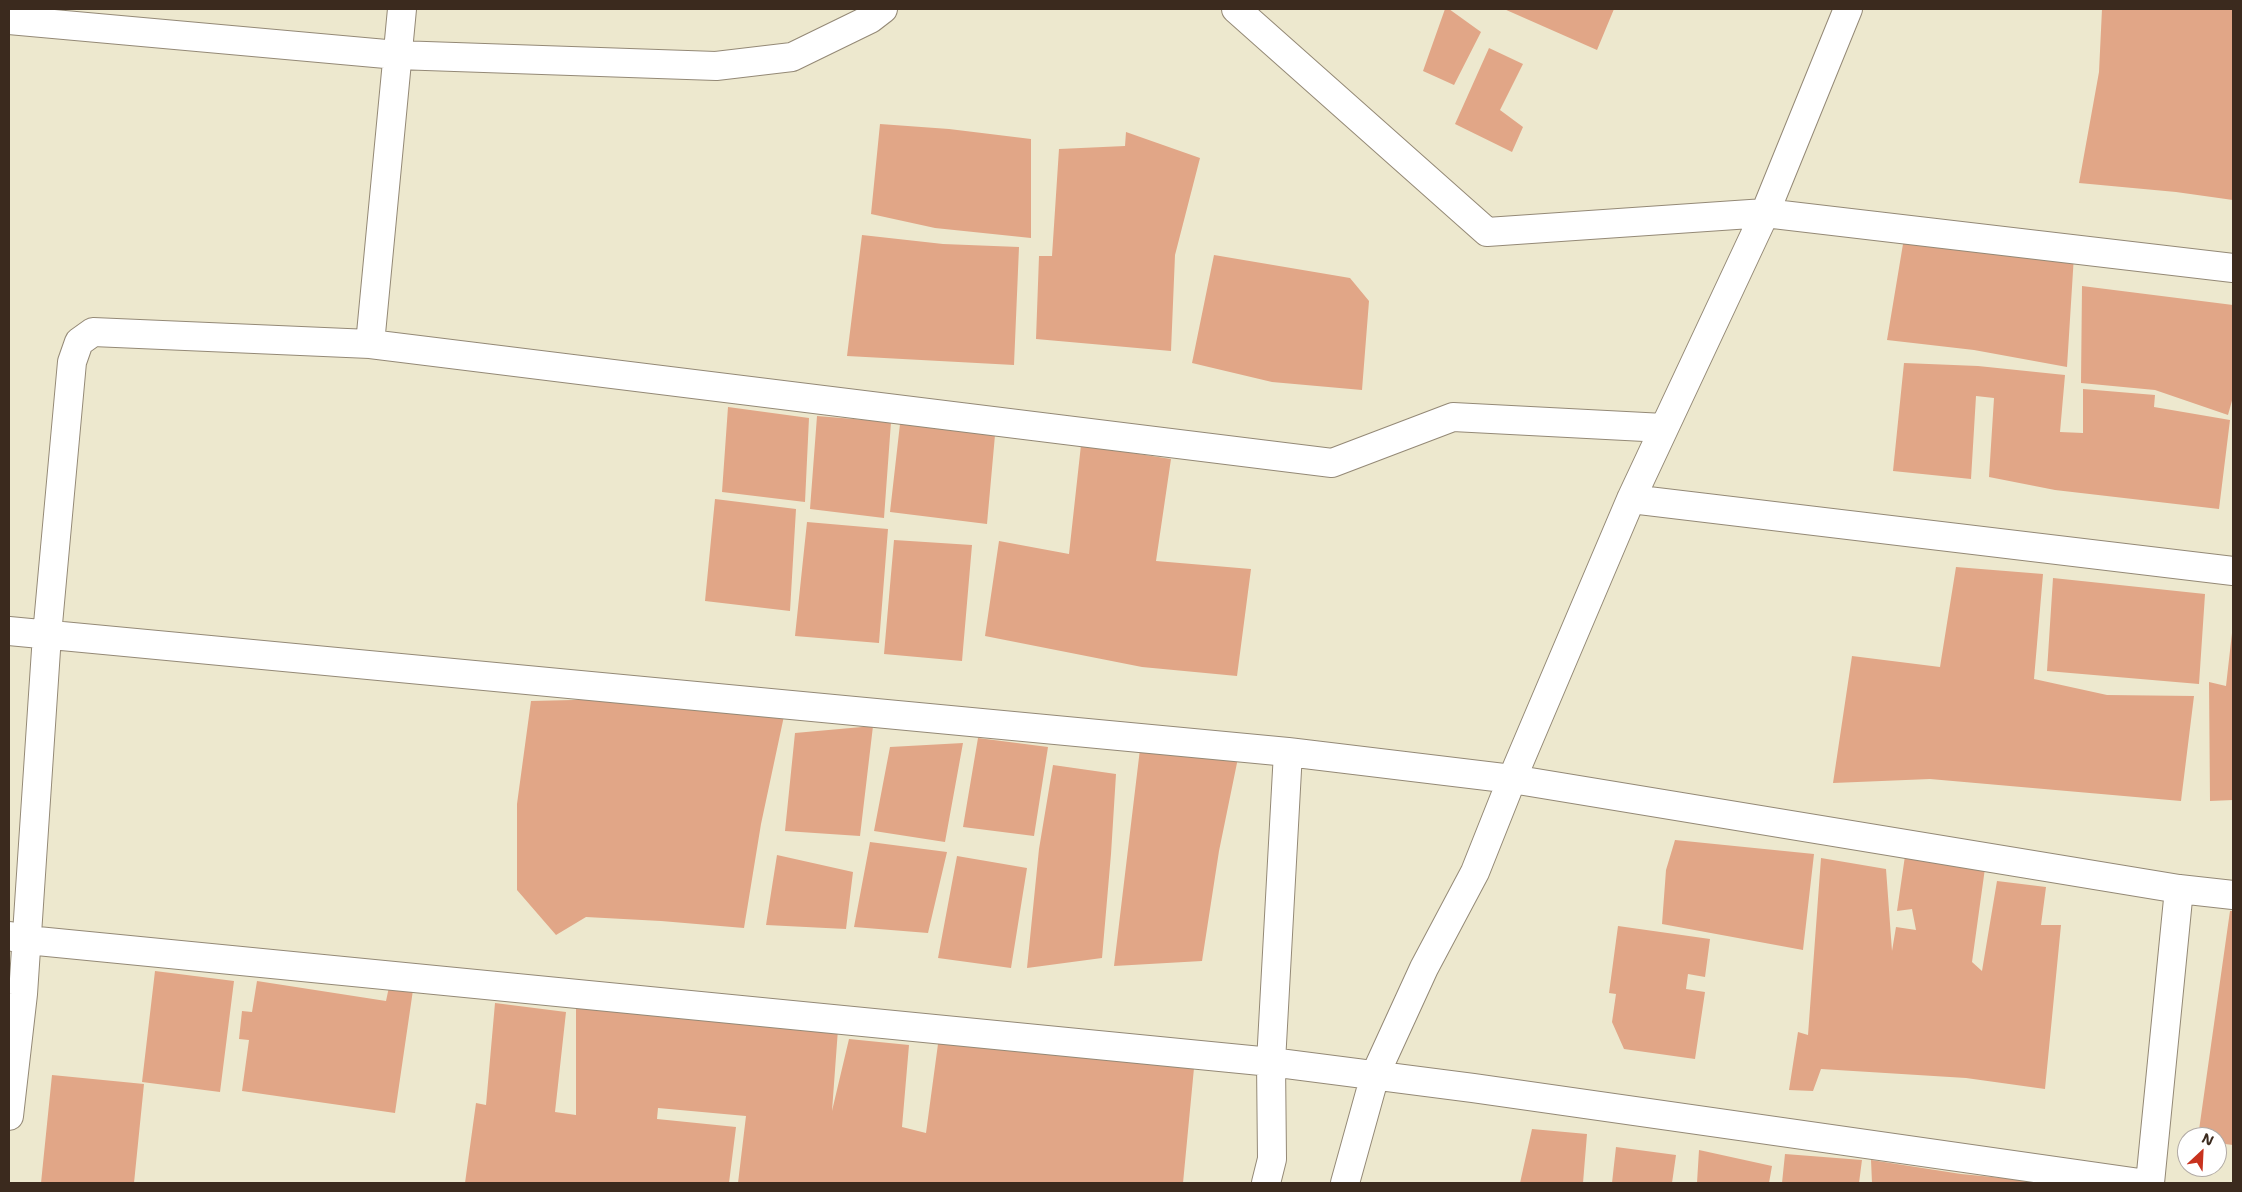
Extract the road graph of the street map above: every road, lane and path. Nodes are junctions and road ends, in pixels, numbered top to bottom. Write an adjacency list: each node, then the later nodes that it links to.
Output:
1 (402, 9): 6 (street)
2 (883, 9): 6 (street)
3 (1236, 9): 7 (street)
4 (1848, 9): 7 (street)
5 (9, 20): 6 (street)
6 (397, 55): 9 (street)
7 (1765, 213): 8 (street); 10 (street)
8 (2233, 268)
9 (370, 344): 10 (street); 14 (street)
10 (1664, 428): 11 (street)
11 (1631, 498): 12 (street); 16 (street)
12 (2233, 571)
13 (9, 631): 14 (street)
14 (47, 635): 15 (street); 19 (street)
15 (1288, 752): 16 (street); 20 (street)
16 (1512, 779): 17 (street); 21 (street)
17 (2180, 889): 18 (street); 26 (street)
18 (2233, 895)
19 (18, 938): 20 (street); 22 (street)
20 (1271, 1062): 21 (street); 23 (street)
21 (1374, 1075): 24 (street); 25 (street)
22 (9, 1116)
23 (1266, 1183)
24 (1345, 1183)
25 (2140, 1183)
26 (2150, 1183)

